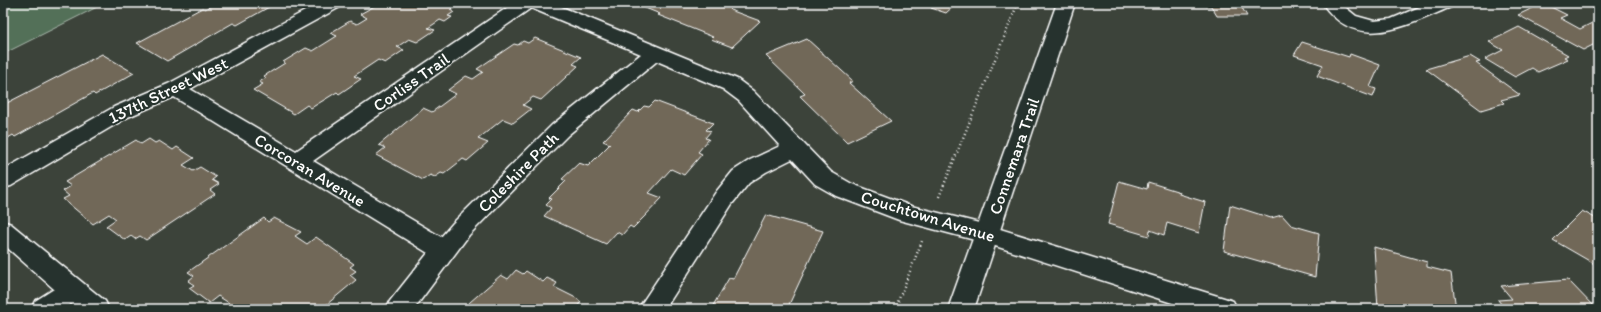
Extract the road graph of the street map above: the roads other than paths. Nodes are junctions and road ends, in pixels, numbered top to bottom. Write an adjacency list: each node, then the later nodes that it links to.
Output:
1 (334, 3): 8 (street, 137th Street West)
2 (526, 3): 10 (street, Corliss Trail)
3 (536, 3): 7 (street, Couchtown Avenue)
4 (1066, 3): 13 (street, Connemara Trail)
5 (1331, 3): 6 (street)
6 (1444, 3)
7 (655, 53): 9 (street, Couchtown Avenue); 14 (street, Coleshire Path)
8 (175, 89): 10 (street, Corcoran Avenue); 11 (street, 137th Street West)
9 (795, 148): 13 (street, Couchtown Avenue); 19 (street)
10 (296, 162): 14 (street, Corcoran Avenue)
11 (3, 180)
12 (3, 230): 15 (street)
13 (987, 234): 20 (street, Connemara Trail); 21 (street, Couchtown Avenue)
14 (445, 251): 18 (street, Coleshire Path)
15 (72, 290): 16 (street); 17 (street)
16 (44, 309)
17 (96, 309)
18 (399, 309)
19 (651, 309)
20 (961, 309)
21 (1224, 309)

